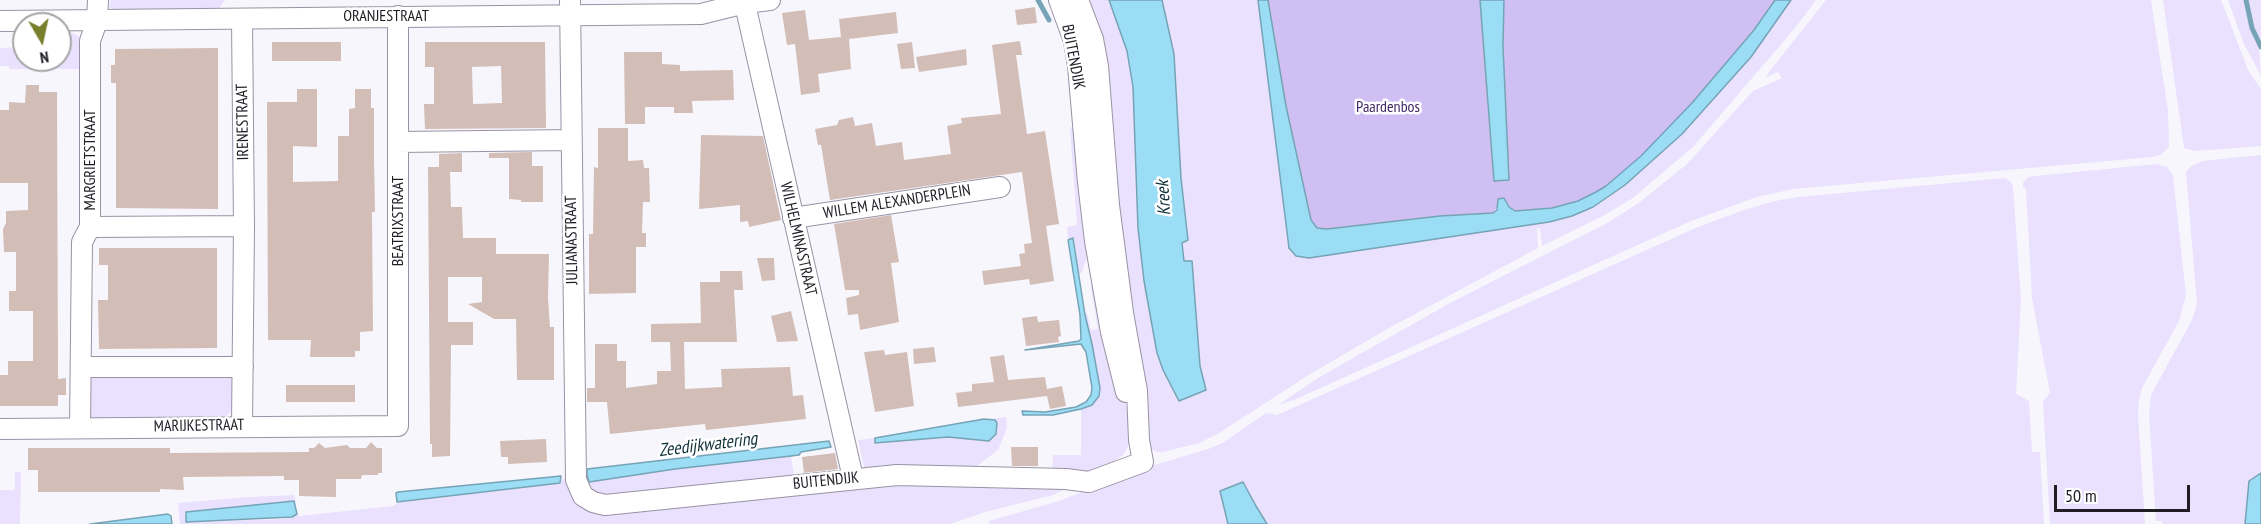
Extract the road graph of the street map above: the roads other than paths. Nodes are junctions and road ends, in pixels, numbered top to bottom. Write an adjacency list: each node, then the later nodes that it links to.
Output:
1 (98, 0): 11 (street, MARGRIETSTRAAT)
2 (770, 0): 5 (street, ORANJESTRAAT)
3 (1059, 0): 24 (street, BUITENDIJK)
4 (1078, 0): 24 (street, BUITENDIJK)
5 (745, 2): 6 (street, ORANJESTRAAT); 15 (street, WILHELMINASTRAAT)
6 (570, 8): 8 (street, ORANJESTRAAT); 12 (street, JULIANASTRAAT)
7 (303, 9): 8 (street, ORANJESTRAAT); 9 (street, ORANJESTRAAT)
8 (398, 16): 13 (street, BEATRIXSTRAAT)
9 (242, 18): 11 (street, ORANJESTRAAT); 17 (street, IRENESTRAAT)
10 (0, 21): 11 (street, ORANJESTRAAT)
11 (97, 21): 16 (street, MARGRIETSTRAAT)
12 (571, 140): 13 (street); 26 (street, JULIANASTRAAT)
13 (398, 142): 21 (street, BEATRIXSTRAAT)
14 (1000, 187): 15 (street, WILLEM ALEXANDERPLEIN)
15 (793, 218): 25 (street, WILHELMINASTRAAT)
16 (90, 226): 17 (street); 19 (street, MARGRIETSTRAAT)
17 (244, 226): 18 (street, IRENESTRAAT)
18 (243, 367): 19 (street); 20 (street, IRENESTRAAT)
19 (81, 368): 22 (street, MARGRIETSTRAAT)
20 (243, 426): 21 (street, MARIJKESTRAAT); 22 (street, MARIJKESTRAAT)
21 (398, 426)
22 (80, 428): 23 (street, MARIJKESTRAAT)
23 (0, 429)
24 (1138, 433): 25 (street, BUITENDIJK)
25 (853, 478): 26 (street, BUITENDIJK)
26 (576, 480)

